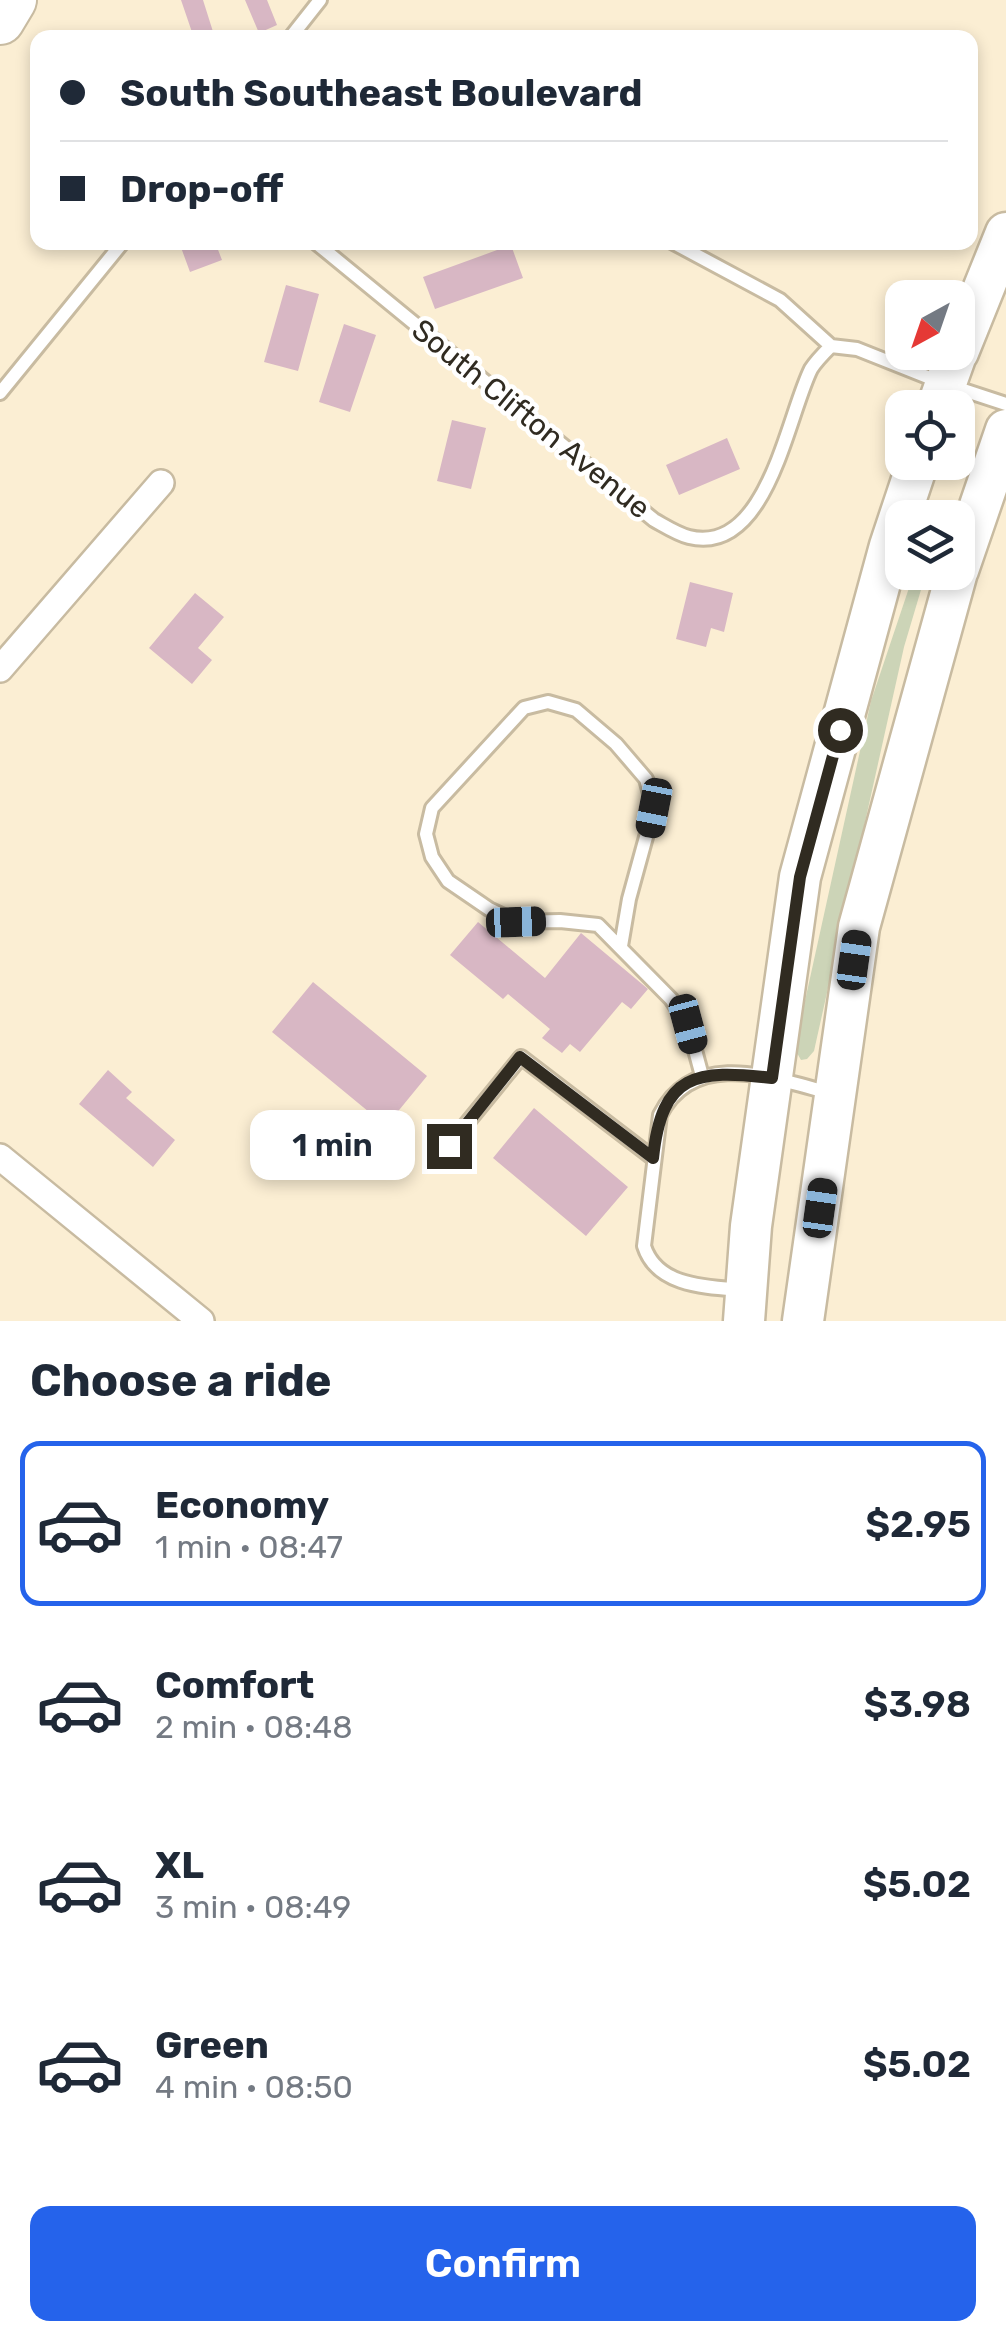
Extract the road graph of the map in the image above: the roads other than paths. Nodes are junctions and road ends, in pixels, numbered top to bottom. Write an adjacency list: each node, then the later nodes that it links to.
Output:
1 (12, 0): 3 (highway)
2 (320, 0): 4 (lane)
3 (0, 20)
4 (296, 30)
5 (1006, 234): 10 (main road)
6 (116, 250): 11 (lane)
7 (325, 250): 9 (lane, South Clifton Avenue)
8 (687, 250): 9 (lane)
9 (831, 346): 10 (lane)
10 (949, 374): 12 (lane)
11 (0, 393)
12 (1006, 404)
13 (1006, 430): 16 (main road)
14 (912, 480): 21 (main road)
15 (161, 483): 18 (street)
16 (975, 519)
17 (952, 590): 22 (main road)
18 (0, 669)
19 (621, 946): 19 (lane); 20 (lane)
20 (702, 1076): 21 (lane); 25 (lane)
21 (772, 1078): 22 (lane); 26 (main road)
22 (836, 1094): 28 (main road)
23 (449, 1146): 25 (lane)
24 (0, 1157): 27 (street)
25 (653, 1158): 26 (lane)
26 (745, 1306)
27 (200, 1321)
28 (804, 1321)

